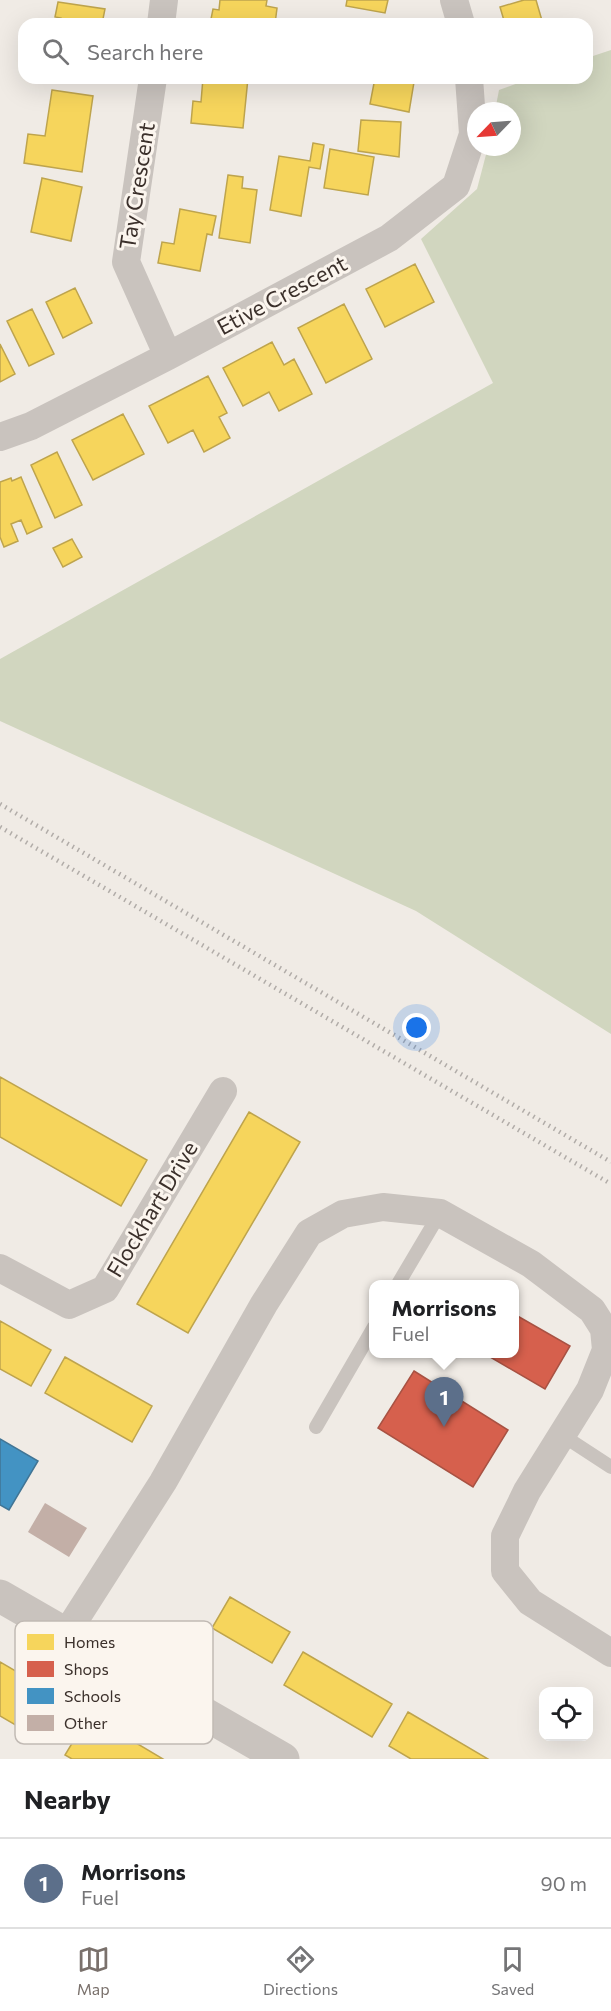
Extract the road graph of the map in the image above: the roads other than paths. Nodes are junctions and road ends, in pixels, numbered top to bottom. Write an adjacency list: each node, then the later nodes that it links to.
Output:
1 (164, 0): 3 (street)
2 (454, 0): 4 (street)
3 (162, 18)
4 (459, 18)
5 (152, 84): 7 (street, Tay Crescent)
6 (469, 84): 7 (street, Etive Crescent)
7 (168, 356): 8 (street, Etive Crescent)
8 (0, 437)
9 (223, 1091): 11 (street, Flockhart Drive)
10 (440, 1212): 12 (lane); 15 (street); 19 (street)
11 (0, 1268)
12 (400, 1280)
13 (369, 1336): 14 (lane)
14 (316, 1427)
15 (562, 1435): 16 (lane); 20 (street)
16 (611, 1467)
17 (0, 1596): 18 (street)
18 (43, 1621)
19 (74, 1621)
20 (611, 1653)
21 (213, 1719): 22 (street)
22 (283, 1759)

